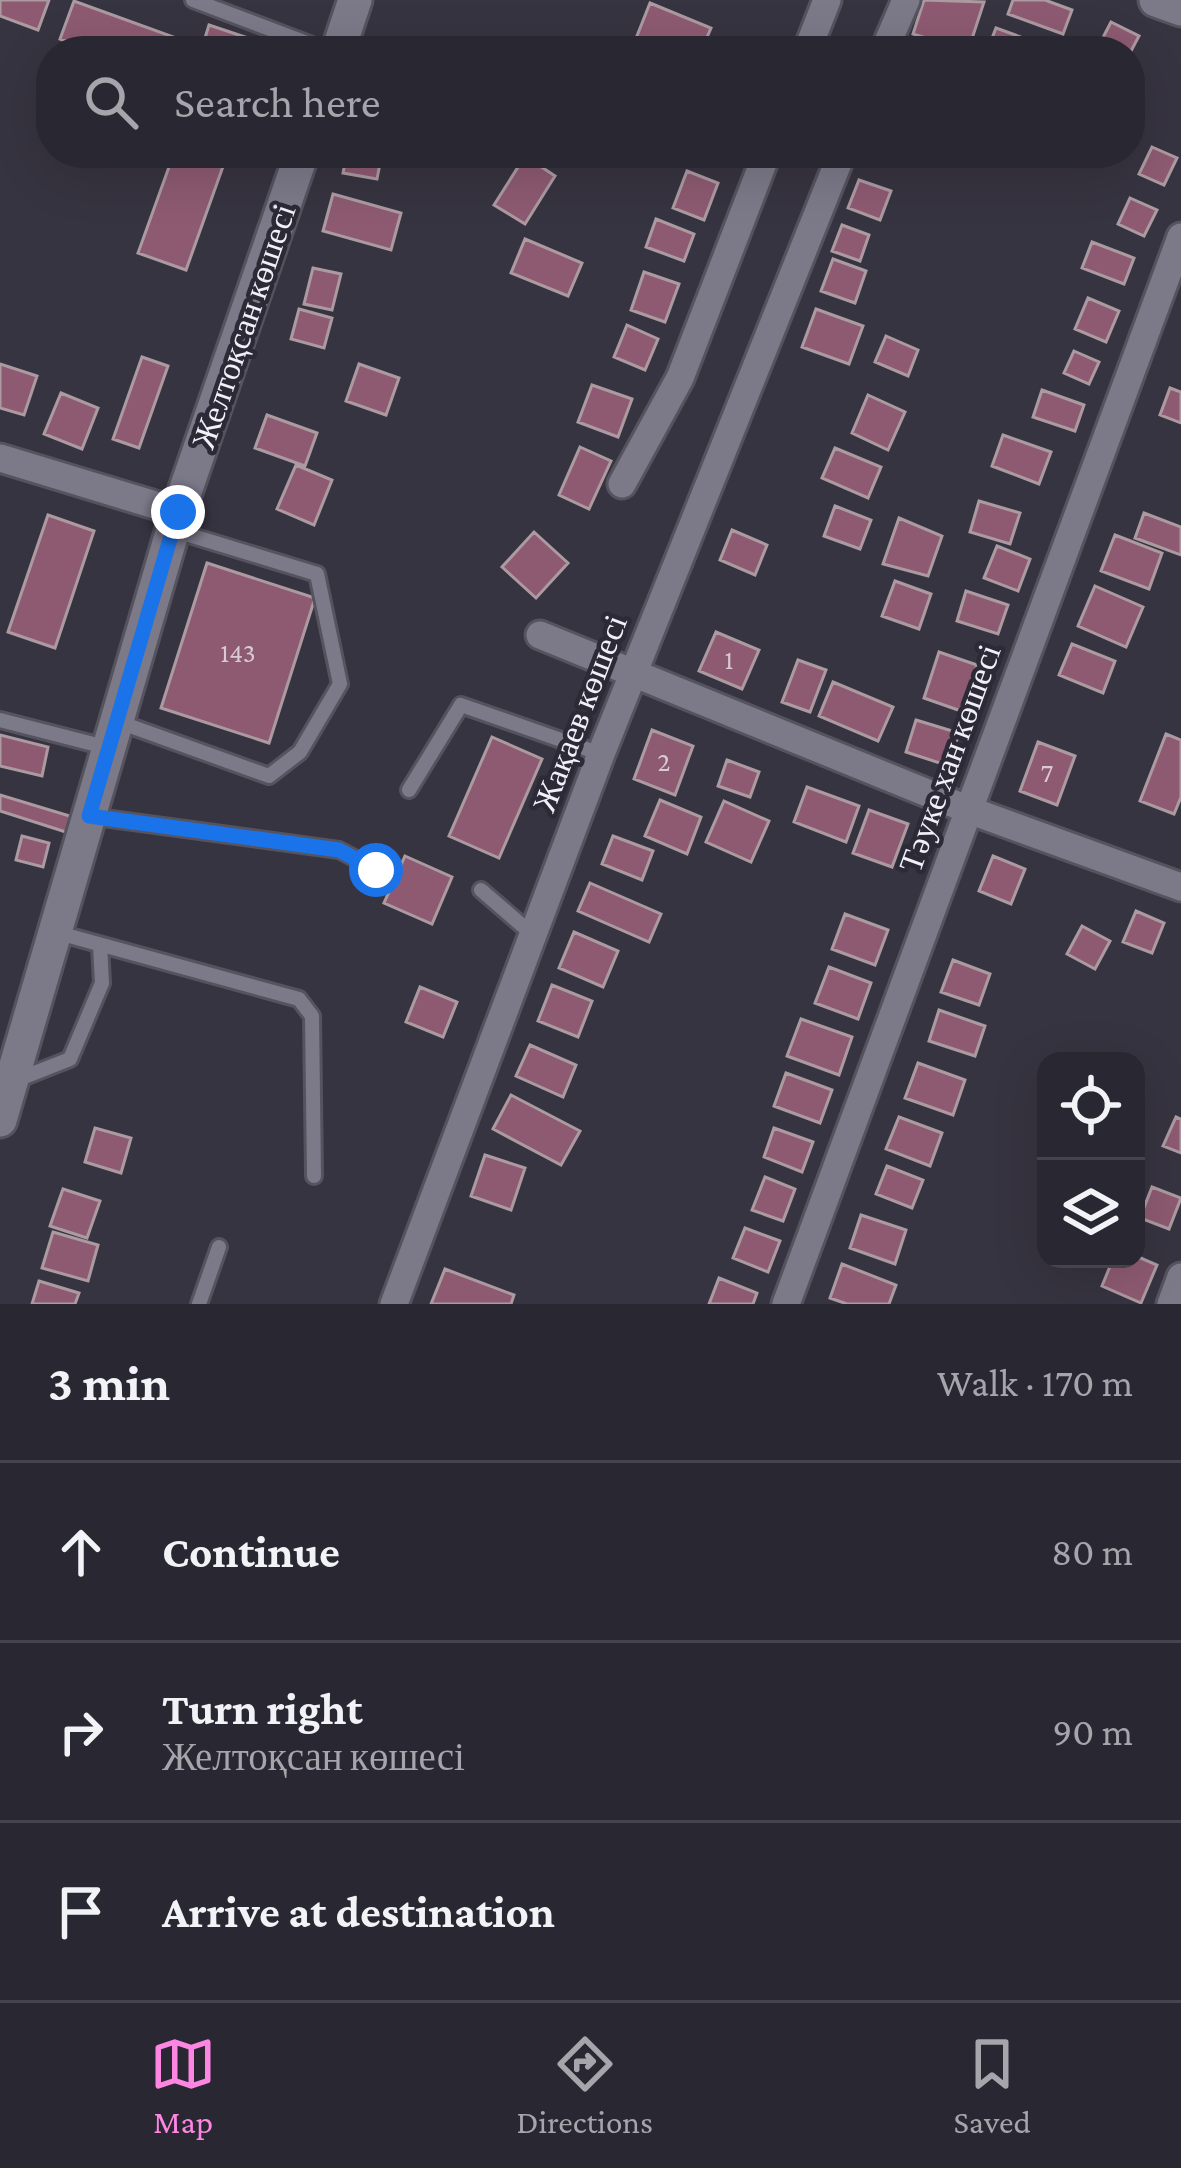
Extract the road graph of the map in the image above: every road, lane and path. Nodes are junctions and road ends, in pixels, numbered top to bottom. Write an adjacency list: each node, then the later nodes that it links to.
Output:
1 (193, 0): 7 (lane)
2 (355, 0): 8 (street)
3 (827, 0): 9 (street)
4 (906, 0): 10 (street)
5 (1156, 0): 6 (street)
6 (1181, 9)
7 (288, 36)
8 (343, 36)
9 (813, 36)
10 (890, 36)
11 (297, 168): 17 (street, Желтоқсан көшесі)
12 (761, 168): 16 (street)
13 (836, 168): 19 (street, Жақаев көшесі)
14 (1181, 238): 24 (street, Тәуке хан көшесі)
15 (0, 458): 17 (street)
16 (622, 484)
17 (176, 520): 21 (street, Желтоқсан көшесі); 21 (lane)
18 (540, 635): 19 (street)
19 (634, 670): 22 (street, Жақаев көшесі); 24 (street)
20 (0, 720): 21 (lane)
21 (113, 735): 25 (street, Желтоқсан көшесі)
22 (601, 754): 23 (lane); 30 (street, Жақаев көшесі)
23 (409, 790)
24 (969, 810): 27 (street); 39 (street, Тәуке хан көшесі)
25 (89, 816): 26 (lane); 29 (street, Желтоқсан көшесі)
26 (376, 870)
27 (1181, 887)
28 (481, 890): 30 (lane)
29 (55, 932): 31 (lane); 32 (street, Желтоқсан көшесі)
30 (532, 935): 38 (street, Жақаев көшесі)
31 (100, 945): 32 (lane); 34 (lane)
32 (11, 1082): 33 (street, Желтоқсан көшесі)
33 (0, 1120)
34 (314, 1176)
35 (219, 1247): 37 (lane)
36 (1181, 1277): 40 (street)
37 (199, 1304)
38 (394, 1304)
39 (786, 1304)
40 (1171, 1304)

